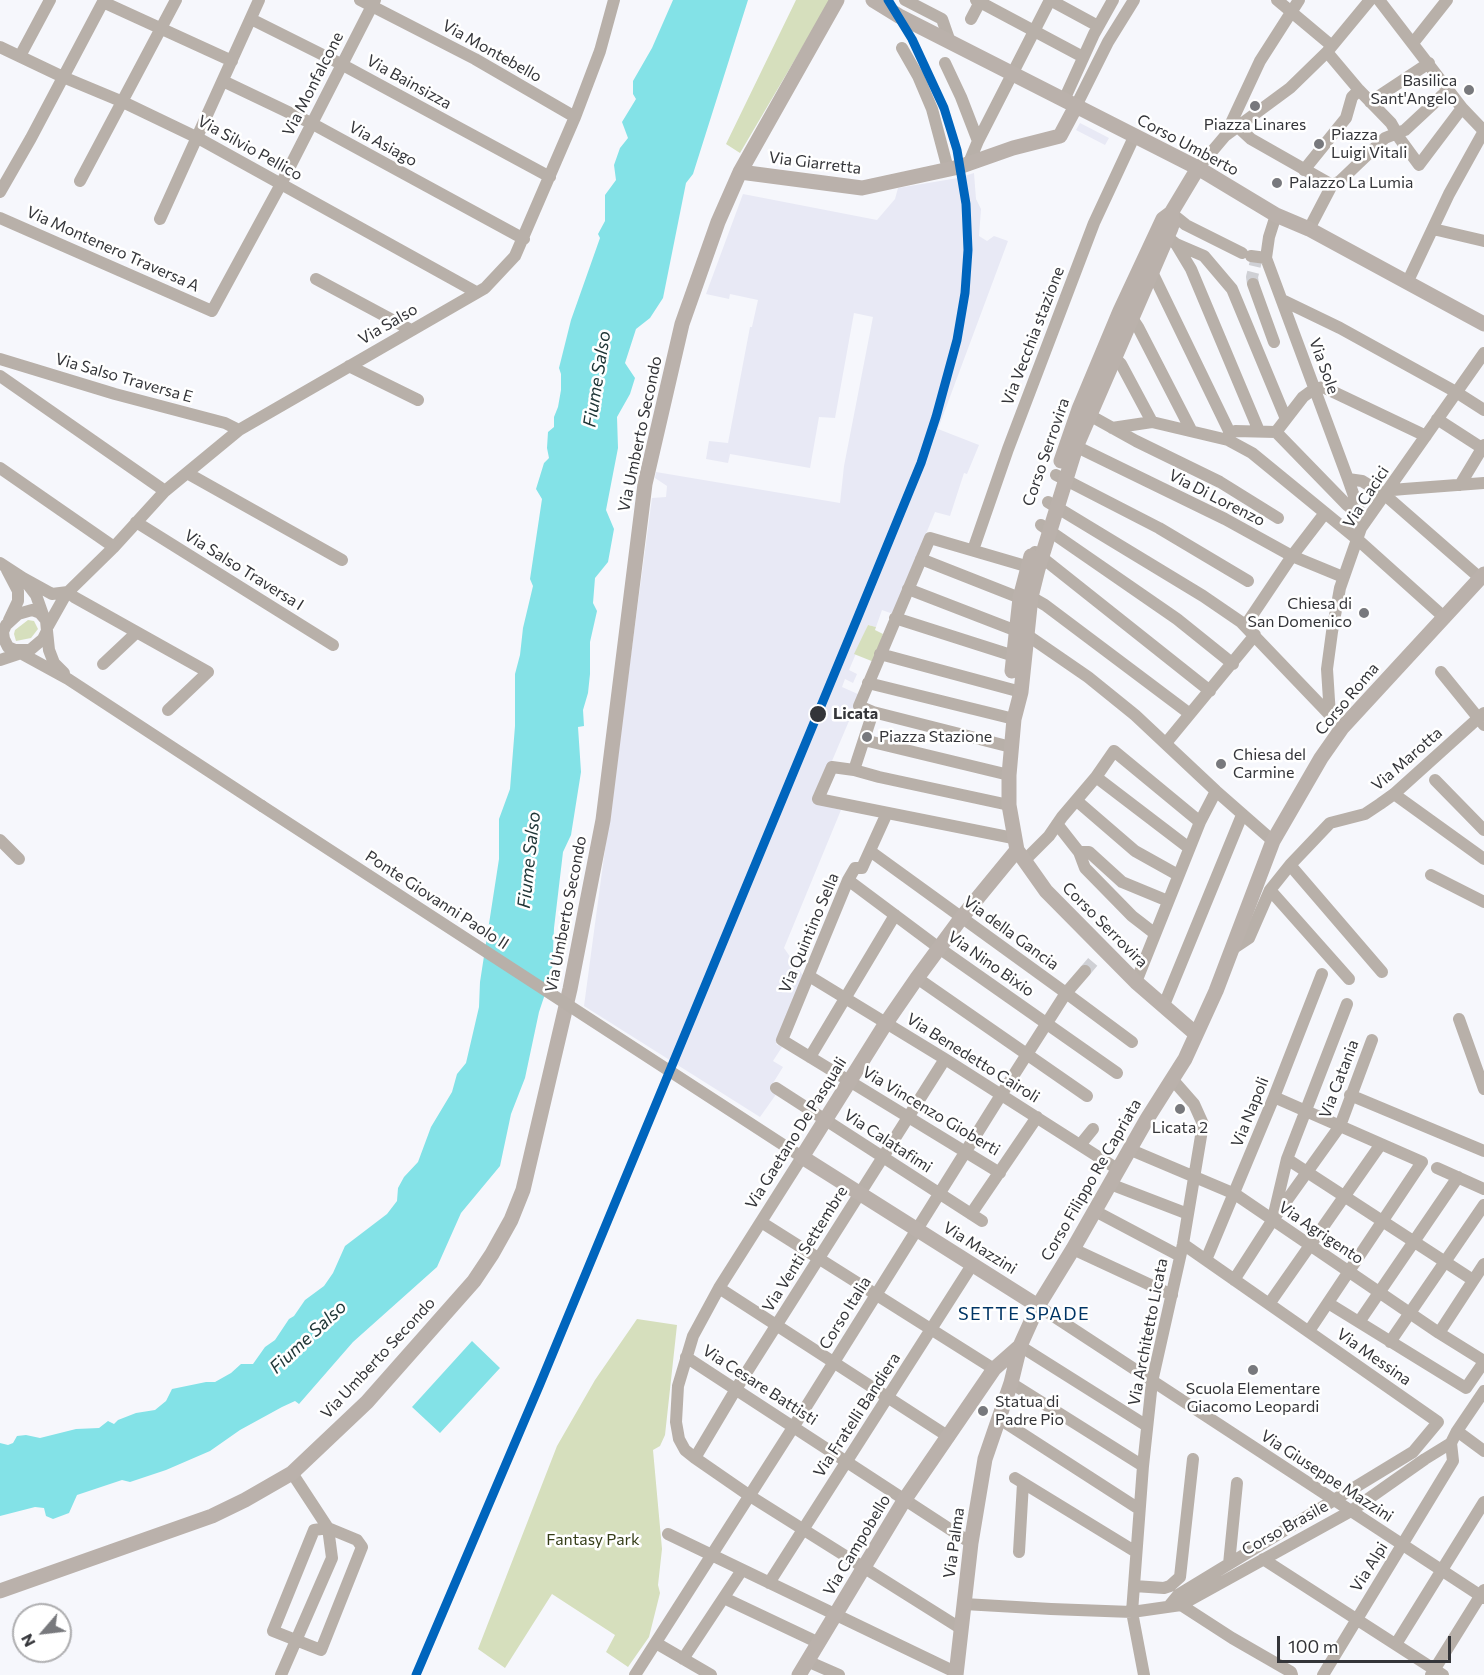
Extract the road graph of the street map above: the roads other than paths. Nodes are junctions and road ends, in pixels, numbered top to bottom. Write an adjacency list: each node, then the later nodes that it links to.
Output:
1 (50, 0): 31 (street)
2 (176, 0): 24 (street)
3 (259, 0): 21 (street)
4 (360, 0): 19 (street, Via Montebello)
5 (614, 0): 46 (street, Via Salso)
6 (837, 0): 59 (main road, Via Umberto Secondo)
7 (873, 0): 26 (main road, Corso Umberto)
8 (905, 0): 26 (street)
9 (1050, 0): 23 (street); 25 (street)
10 (1113, 0): 23 (street)
11 (1134, 0): 44 (street)
12 (1277, 0): 20 (street)
13 (1299, 0): 20 (street)
14 (1370, 0): 30 (street)
15 (1379, 0): 27 (street)
16 (1447, 0): 27 (street)
17 (103, 1): 24 (street); 38 (street)
18 (979, 1): 22 (street); 25 (street)
19 (373, 3): 36 (street, Via Monfalcone); 46 (street, Via Montebello)
20 (1291, 13): 30 (street); 51 (street)
21 (251, 19): 33 (street); 36 (street, Via Bainsizza)
22 (971, 20)
23 (1098, 26): 32 (street)
24 (161, 29): 33 (street); 42 (street)
25 (1034, 30): 32 (street); 37 (street)
26 (950, 42): 37 (main road, Corso Umberto)
27 (1413, 43): 35 (street)
28 (0, 48): 31 (street, Via Silvio Pellico)
29 (902, 48): 57 (street)
30 (1330, 49): 40 (street); 48 (street)
31 (20, 56): 38 (street, Via Silvio Pellico)
32 (1083, 57): 44 (street)
33 (232, 61): 39 (street)
34 (945, 63): 54 (street)
35 (1429, 63): 41 (street); 43 (street)
36 (342, 64): 47 (street, Via Monfalcone); 60 (street, Via Bainsizza)
37 (1012, 73): 44 (main road, Corso Umberto); 54 (street)
38 (63, 77): 42 (street, Via Silvio Pellico); 64 (street)
39 (224, 81): 47 (street, Via Asiago); 53 (street)
40 (1359, 90): 43 (street); 58 (street)
41 (1448, 90): 45 (street); 50 (street)
42 (123, 102): 53 (street, Via Silvio Pellico); 61 (street)
43 (1370, 102): 50 (street)
44 (1070, 103): 52 (main road, Corso Umberto); 55 (main road, Via Giarretta)
45 (1462, 108): 49 (street); 50 (street)
46 (575, 117): 60 (street, Via Salso)
47 (310, 123): 62 (street, Via Monfalcone); 72 (street, Via Asiago)
48 (1238, 127): 51 (street); 58 (street)
49 (1484, 131): 70 (street)
50 (1396, 133): 63 (street)
51 (1225, 136): 56 (street)
52 (1134, 137): 56 (main road, Corso Umberto); 123 (street, Via Vecchia stazione)
53 (198, 138): 62 (street, Via Silvio Pellico); 68 (street)
54 (978, 141): 55 (street)
55 (968, 165): 57 (main road, Via Giarretta)
56 (1198, 168): 65 (main road, Corso Serrovira); 66 (main road, Corso Umberto)
57 (948, 169): 59 (main road, Via Giarretta)
58 (1304, 170): 63 (street)
59 (740, 172): 310 (main road, Via Umberto Secondo)
60 (550, 177): 72 (street, Via Salso)
61 (80, 181)
62 (281, 184): 79 (street, Via Silvio Pellico); 81 (street, Via Monfalcone)
63 (1332, 185): 69 (street)
64 (0, 192)
65 (1171, 213): 71 (main road, Corso Serrovira); 74 (street)
66 (1276, 215): 69 (main road, Corso Umberto); 74 (street)
67 (0, 218): 81 (street, Via Montenero Traversa A)
68 (160, 219)
69 (1309, 229): 77 (main road, Corso Umberto)
70 (1433, 229): 73 (street); 77 (street)
71 (1168, 236): 75 (main road, Corso Serrovira); 96 (street); 102 (street)
72 (524, 239): 79 (street, Via Salso)
73 (1484, 241)
74 (1255, 257): 80 (street, Via Sole)
75 (1146, 270): 82 (main road, Corso Serrovira); 105 (street)
76 (316, 279): 84 (street)
77 (1407, 283): 83 (main road, Corso Umberto)
78 (1253, 284): 85 (street)
79 (476, 292): 84 (street, Via Salso)
80 (1282, 300): 91 (street, Via Sole); 92 (street)
81 (212, 310)
82 (1126, 314): 86 (main road, Corso Serrovira); 101 (street)
83 (1484, 324)
84 (411, 330): 89 (street, Via Salso)
85 (1274, 342)
86 (1110, 353): 95 (main road, Corso Serrovira); 98 (street)
87 (1484, 353): 92 (street, Via Cacici)
88 (0, 359): 100 (street, Via Salso Traversa E)
89 (348, 366): 93 (street); 100 (street, Via Salso)
90 (0, 376): 114 (street)
91 (1314, 389): 96 (street); 104 (street); 111 (street, Via Sole)
92 (1456, 392): 94 (street); 97 (street, Via Cacici)
93 (418, 400)
94 (1484, 410)
95 (1084, 412): 99 (street); 106 (main road, Corso Serrovira)
96 (1286, 418): 103 (street)
97 (1437, 419): 104 (street, Via Cacici); 107 (street)
98 (1152, 422): 99 (street); 101 (street)
99 (1112, 428): 118 (street)
100 (239, 430): 109 (street, Via Salso)
101 (1191, 430): 105 (street)
102 (1259, 430): 103 (street); 105 (street)
103 (1276, 432): 121 (street)
104 (1426, 436): 115 (street, Via Cacici)
105 (1229, 437): 117 (street)
106 (1072, 444): 110 (main road, Corso Serrovira); 124 (street, Via Di Lorenzo)
107 (1483, 447): 113 (street)
108 (0, 468): 122 (street)
109 (187, 473): 114 (street, Via Salso); 126 (street)
110 (1061, 477): 116 (main road, Corso Serrovira); 132 (street)
111 (1348, 478): 115 (street); 121 (street, Via Sole)
112 (1484, 483): 113 (street)
113 (1460, 485): 115 (street)
114 (165, 491): 119 (street, Via Salso)
115 (1385, 495): 121 (street, Via Cacici); 129 (street)
116 (1052, 505): 120 (main road, Corso Serrovira); 139 (street)
117 (1325, 513): 121 (street); 124 (street)
118 (1278, 518)
119 (136, 522): 122 (street, Via Salso); 144 (street, Via Salso Traversa I)
120 (1045, 528): 127 (main road, Corso Serrovira); 149 (street)
121 (1360, 528): 130 (street, Via Cacici); 138 (street)
122 (114, 547): 134 (street, Via Salso)
123 (973, 550): 125 (street); 127 (street)
124 (1292, 556): 130 (street, Via Di Lorenzo); 139 (street)
125 (921, 559): 133 (street); 135 (street)
126 (342, 560)
127 (1035, 561): 135 (main road, Corso Serrovira); 154 (street)
128 (1, 564): 131 (street); 142 (street)
129 (1482, 576): 138 (main road, Corso Roma)
130 (1343, 577): 158 (street, Via Cacici)
131 (23, 578): 134 (street); 136 (street)
132 (1248, 581)
133 (908, 589): 137 (street); 141 (street)
134 (67, 593): 136 (street); 136 (street); 140 (street)
135 (1025, 598): 141 (main road, Corso Serrovira); 157 (street)
136 (42, 618): 142 (street); 142 (street); 151 (street)
137 (895, 618): 145 (street); 146 (street)
138 (1445, 618): 161 (main road, Corso Roma)
139 (1245, 626): 143 (street)
140 (136, 633): 148 (street); 155 (street)
141 (1022, 633): 146 (main road, Corso Serrovira); 153 (main road, Corso Serrovira); 163 (street)
142 (10, 635): 147 (street); 151 (street, Ponte Giovanni Paolo II)
143 (1255, 635): 149 (street); 158 (street)
144 (333, 645)
145 (880, 654): 152 (street); 153 (street)
146 (1014, 656): 153 (main road, Corso Serrovira)
147 (0, 660)
148 (103, 664)
149 (1233, 664): 154 (street)
150 (1441, 672): 160 (street)
151 (68, 679): 236 (street, Ponte Giovanni Paolo II, bridge)
152 (868, 683): 156 (street); 159 (street)
153 (1016, 691): 159 (main road, Corso Serrovira)
154 (1210, 691): 157 (street)
155 (168, 710)
156 (873, 712): 162 (street); 164 (street)
157 (1191, 714): 163 (street)
158 (1330, 716): 161 (street)
159 (1014, 719): 164 (main road, Corso Serrovira)
160 (1482, 719): 170 (street, Via Marotta)
161 (1342, 728): 179 (main road, Corso Roma)
162 (864, 740): 165 (street); 166 (street)
163 (1166, 743): 169 (street)
164 (1011, 747): 166 (main road, Corso Serrovira)
165 (854, 770): 172 (street); 173 (street)
166 (1009, 776): 172 (main road, Corso Serrovira)
167 (1096, 777): 171 (street); 175 (street); 180 (street)
168 (1435, 780): 177 (street)
169 (1216, 791): 174 (street); 175 (street)
170 (1394, 794): 185 (street); 186 (street, Via Marotta)
171 (1077, 801): 176 (street); 187 (street)
172 (1009, 805): 181 (main road, Corso Serrovira)
173 (887, 813): 181 (street); 182 (street, Via Quintino Sella)
174 (1242, 815): 179 (street); 208 (street)
175 (1200, 822): 180 (street)
176 (1057, 824): 181 (street); 183 (street)
177 (1484, 830)
178 (0, 840): 184 (street)
179 (1273, 841): 197 (main road, Corso Roma)
180 (1189, 848): 187 (street)
181 (1018, 850): 194 (main road, Via Gaetano De Pasquali); 204 (main road, Corso Serrovira)
182 (870, 851): 189 (street, Via Quintino Sella); 194 (street, Via della Gancia)
183 (1079, 852): 191 (street); 195 (street)
184 (19, 859)
185 (1484, 859)
186 (1290, 865): 190 (street, Via Marotta); 199 (street)
187 (1178, 875): 191 (street)
188 (1431, 875): 192 (street)
189 (848, 880): 193 (street, Via Nino Bixio); 201 (street, Via Quintino Sella)
190 (1270, 890): 197 (street, Via Marotta); 203 (street)
191 (1168, 901): 195 (street)
192 (1484, 902)
193 (895, 915): 196 (street, Via Nino Bixio); 206 (street)
194 (962, 917): 196 (main road, Via Gaetano De Pasquali); 205 (street, Via della Gancia)
195 (1154, 933): 204 (street)
196 (939, 948): 202 (main road, Via Gaetano De Pasquali); 211 (street, Via Nino Bixio)
197 (1231, 950): 212 (main road, Corso Roma)
198 (1085, 970): 205 (street, Corso Italia)
199 (1382, 972)
200 (1322, 974): 227 (street, Via Napoli)
201 (809, 976): 206 (street, Via Benedetto Cairoli); 213 (street, Via Quintino Sella)
202 (917, 978): 210 (main road, Via Gaetano De Pasquali); 216 (street)
203 (1349, 979)
204 (1136, 982): 208 (main road, Corso Serrovira)
205 (1066, 993): 211 (street, Corso Italia); 215 (street, Via della Gancia)
206 (846, 997): 210 (street, Via Benedetto Cairoli); 217 (street)
207 (1347, 1004): 228 (street)
208 (1164, 1005): 212 (main road, Corso Serrovira)
209 (1459, 1019): 223 (street)
210 (886, 1023): 218 (street, Via Benedetto Cairoli); 221 (main road, Via Gaetano De Pasquali)
211 (1047, 1023): 216 (street, Corso Italia); 219 (street, Via Nino Bixio)
212 (1196, 1034): 220 (main road, Corso Filippo Re Capriata)
213 (782, 1040): 217 (street, Via Vincenzo Gioberti)
214 (1372, 1040): 225 (street, Via Catania)
215 (1132, 1042)
216 (1026, 1055): 224 (street, Corso Italia); 226 (street)
217 (810, 1057): 221 (street, Via Vincenzo Gioberti)
218 (945, 1059): 224 (street, Via Benedetto Cairoli); 229 (street, Via Venti Settembre)
219 (1117, 1073)
220 (1172, 1079): 237 (main road, Corso Filippo Re Capriata); 248 (street, Via Architetto Licata)
221 (849, 1081): 229 (street, Via Vincenzo Gioberti); 231 (main road, Via Gaetano De Pasquali)
222 (776, 1088): 231 (street, Via Calatafimi)
223 (1484, 1089)
224 (1001, 1095): 230 (street, Via Benedetto Cairoli); 239 (street, Corso Italia)
225 (1350, 1095): 232 (street, Via Catania); 238 (street)
226 (1087, 1096)
227 (1274, 1097): 228 (street); 253 (street, Via Napoli)
228 (1306, 1112): 232 (street); 242 (street)
229 (908, 1117): 239 (street, Via Vincenzo Gioberti); 241 (street, Via Venti Settembre)
230 (1036, 1117): 235 (street, Via Benedetto Cairoli); 246 (street)
231 (825, 1120): 240 (main road, Via Gaetano De Pasquali); 241 (street, Via Calatafimi)
232 (1340, 1126): 234 (street); 245 (street, Via Catania)
233 (1093, 1129): 235 (street)
234 (1381, 1144): 254 (street); 261 (street)
235 (1080, 1145): 244 (street, Via Benedetto Cairoli)
236 (788, 1148): 240 (street, Via Mazzini)
237 (1131, 1150): 244 (main road, Corso Filippo Re Capriata); 248 (street, Via Agrigento)
238 (1484, 1150)
239 (966, 1152): 246 (street, Via Vincenzo Gioberti); 252 (street, Corso Italia)
240 (802, 1157): 251 (main road, Via Mazzini); 262 (street, Via Gaetano De Pasquali)
241 (883, 1157): 251 (street, Via Venti Settembre); 252 (street, Via Calatafimi)
242 (1287, 1159): 245 (street); 260 (street)
243 (1437, 1168): 247 (street)
244 (1119, 1170): 249 (main road, Corso Filippo Re Capriata)
245 (1306, 1172): 254 (street); 260 (street, Via Catania)
246 (1000, 1173): 257 (street)
247 (1458, 1177): 250 (street); 264 (street)
248 (1194, 1178): 253 (street, Via Agrigento); 258 (street, Via Architetto Licata)
249 (1110, 1184): 256 (main road, Corso Filippo Re Capriata); 258 (street)
250 (1484, 1189)
251 (860, 1194): 263 (main road, Via Mazzini); 268 (street, Via Venti Settembre)
252 (940, 1194): 257 (street, Via Calatafimi); 263 (street, Corso Italia)
253 (1235, 1194): 260 (street, Via Agrigento); 269 (street, Via Napoli)
254 (1344, 1196): 261 (street); 265 (street)
255 (1484, 1205): 270 (street)
256 (1095, 1211): 266 (main road, Corso Filippo Re Capriata); 267 (street, Via Messina)
257 (971, 1214): 259 (street, Via Calatafimi)
258 (1188, 1214): 267 (street, Via Architetto Licata)
259 (982, 1221)
260 (1272, 1221): 265 (street, Via Agrigento); 274 (street, Via Catania)
261 (1382, 1221): 264 (street); 273 (street)
262 (761, 1222): 268 (street); 276 (street, Via Gaetano De Pasquali)
263 (917, 1230): 272 (main road, Via Mazzini); 278 (street, Corso Italia)
264 (1413, 1241): 270 (street); 277 (street)
265 (1310, 1245): 273 (street, Via Agrigento); 281 (street)
266 (1073, 1249): 279 (street); 282 (main road, Corso Filippo Re Capriata)
267 (1181, 1250): 269 (street, Via Messina); 279 (street, Via Architetto Licata)
268 (819, 1258): 278 (street); 285 (street, Via Venti Settembre)
269 (1206, 1260): 274 (street, Via Messina)
270 (1444, 1261): 275 (street); 283 (street)
271 (1484, 1264): 275 (street)
272 (972, 1265): 282 (main road, Via Mazzini); 286 (street, Via Fratelli Bandiera)
273 (1348, 1271): 277 (street, Via Agrigento); 280 (street)
274 (1234, 1280): 281 (street, Via Messina)
275 (1473, 1280): 288 (street)
276 (719, 1287): 285 (street); 291 (street, Via Gaetano De Pasquali)
277 (1379, 1292): 283 (street, Via Agrigento); 284 (street)
278 (877, 1295): 286 (street); 293 (street, Corso Italia)
279 (1172, 1295): 295 (street, Via Architetto Licata)
280 (1328, 1303): 284 (street); 287 (street)
281 (1269, 1304): 287 (street, Via Messina)
282 (1038, 1306): 290 (main road, Corso Filippo Re Capriata); 295 (street, Via Mazzini)
283 (1410, 1313): 288 (street, Via Agrigento); 289 (street)
284 (1359, 1322): 289 (street)
285 (776, 1326): 293 (street); 297 (street, Via Venti Settembre)
286 (932, 1329): 294 (street); 299 (street, Via Fratelli Bandiera)
287 (1309, 1331): 314 (street, Via Messina)
288 (1439, 1333): 292 (street, Via Agrigento)
289 (1390, 1342): 292 (street)
290 (1020, 1346): 294 (main road, Corso Filippo Re Capriata); 296 (main road, Corso Filippo Re Capriata); 302 (street)
291 (686, 1357): 297 (street, Via Cesare Battisti); 306 (street, Via Gaetano De Pasquali)
292 (1484, 1361)
293 (834, 1363): 299 (street); 301 (street, Corso Italia)
294 (994, 1369): 303 (main road, Corso Filippo Re Capriata)
295 (1152, 1382): 302 (street, Via Architetto Licata); 314 (street, Via Giuseppe Mazzini)
296 (1011, 1383): 300 (main road, Corso Filippo Re Capriata); 309 (street)
297 (736, 1389): 301 (street, Via Cesare Battisti); 306 (street, Via Venti Settembre)
298 (1484, 1391): 304 (street, Corso Brasile)
299 (888, 1397): 303 (street); 308 (street, Via Fratelli Bandiera)
300 (998, 1418): 316 (street); 321 (main road, Via Palma)
301 (794, 1426): 308 (street, Via Cesare Battisti); 312 (street, Corso Italia)
302 (1147, 1426): 309 (street, Via Architetto Licata)
303 (949, 1437): 313 (main road, Via Campobello)
304 (1454, 1437): 305 (street); 317 (street, Corso Brasile); 322 (street, Via Alpi)
305 (1484, 1450)
306 (694, 1458): 312 (street)
307 (1193, 1459): 332 (street)
308 (847, 1461): 313 (street, Via Cesare Battisti); 319 (street, Via Fratelli Bandiera)
309 (1143, 1466): 316 (street, Via Architetto Licata)
310 (292, 1473): 318 (street); 333 (main road, Via Umberto Secondo)
311 (1237, 1483): 327 (street)
312 (750, 1496): 319 (street); 325 (street, Corso Italia)
313 (905, 1499): 321 (street, Via Cesare Battisti); 328 (main road, Via Campobello)
314 (1334, 1500): 317 (street, Via Giuseppe Mazzini); 327 (street, Corso Brasile)
315 (1484, 1502): 330 (street)
316 (1139, 1509): 324 (street, Via Architetto Licata)
317 (1351, 1511): 322 (street, Via Giuseppe Mazzini); 326 (street, Corso Brasile)
318 (328, 1528): 342 (street); 342 (street); 342 (street)
319 (803, 1530): 328 (street); 331 (street, Via Fratelli Bandiera)
320 (668, 1534): 325 (street)
321 (970, 1542): 336 (main road, Via Palma)
322 (1402, 1544): 330 (street, Via Giuseppe Mazzini); 340 (street, Via Alpi)
323 (1018, 1552): 324 (street)
324 (1136, 1552): 332 (street, Via Architetto Licata)
325 (711, 1555): 329 (street); 343 (street, Corso Italia)
326 (1263, 1558): 337 (street, Corso Brasile); 340 (street)
327 (1229, 1564): 337 (street, Corso Brasile)
328 (864, 1568): 339 (main road, Via Campobello); 341 (street)
329 (742, 1570): 331 (street); 335 (street)
330 (1442, 1570): 334 (street, Via Giuseppe Mazzini); 345 (street)
331 (769, 1582): 339 (street)
332 (1134, 1586): 338 (street, Via Architetto Licata)
333 (0, 1591)
334 (1483, 1594): 348 (street)
335 (724, 1598): 344 (street); 346 (street)
336 (964, 1604): 338 (street, Corso Brasile); 341 (main road, Via Palma)
337 (1175, 1606): 338 (street, Corso Brasile); 356 (street)
338 (1132, 1612): 355 (street, Via Architetto Licata)
339 (836, 1615): 344 (main road, Via Campobello); 349 (street)
340 (1356, 1618): 345 (street); 357 (street, Via Alpi)
341 (960, 1628): 349 (main road, Via Palma)
342 (296, 1640): 350 (street)
343 (656, 1642): 346 (street); 351 (street, Corso Italia)
344 (819, 1643): 347 (main road, Via Campobello)
345 (1396, 1644): 348 (street)
346 (683, 1659): 352 (street)
347 (807, 1661): 353 (main road, Via Campobello); 354 (street)
348 (1436, 1673)
349 (956, 1674)
350 (281, 1675)
351 (635, 1675)
352 (711, 1675)
353 (799, 1675)
354 (839, 1675)
355 (1144, 1675)
356 (1292, 1675)
357 (1323, 1675)

